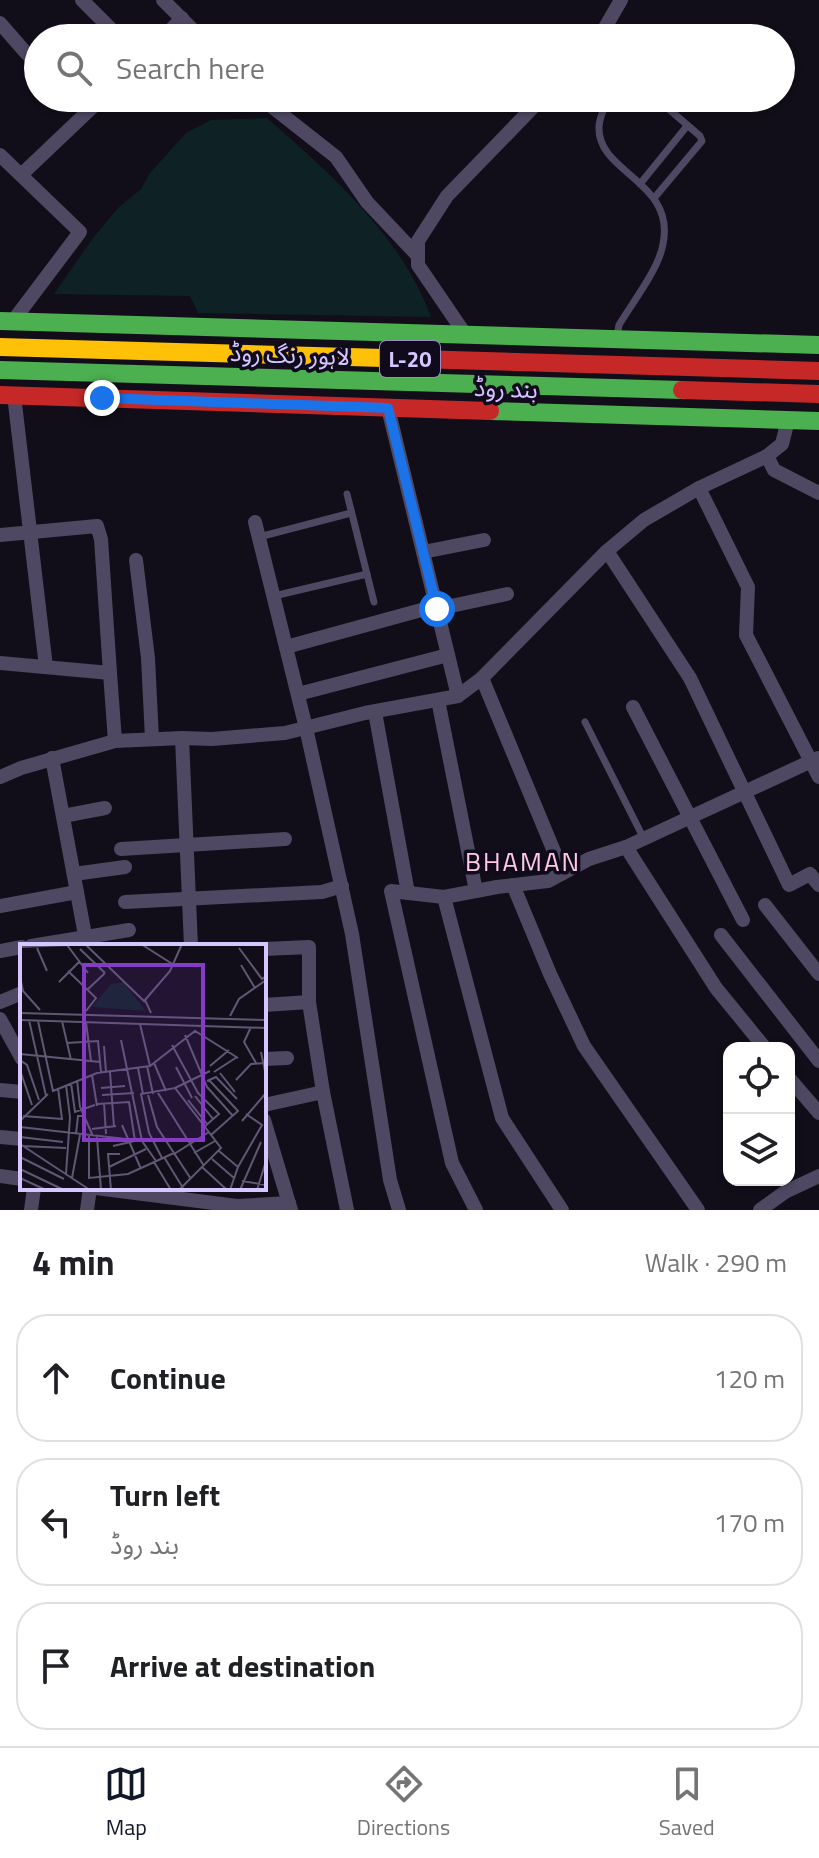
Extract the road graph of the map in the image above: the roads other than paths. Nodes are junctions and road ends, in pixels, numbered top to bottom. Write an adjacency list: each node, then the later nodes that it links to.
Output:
1 (82, 0): 6 (street)
2 (163, 0): 4 (street)
3 (619, 1): 9 (street)
4 (182, 18): 7 (street); 8 (street)
5 (0, 23): 10 (street)
6 (106, 24)
7 (176, 24)
8 (188, 24)
9 (607, 24)
10 (24, 51)
11 (87, 112): 18 (street)
12 (279, 112): 21 (street)
13 (528, 112): 21 (street)
14 (603, 112): 19 (lane)
15 (672, 112): 16 (lane)
16 (687, 126): 19 (lane); 20 (lane)
17 (0, 155): 18 (street)
18 (21, 175): 22 (street)
19 (640, 184): 20 (lane)
20 (655, 197): 24 (lane)
21 (418, 256): 23 (street)
22 (6, 321): 23 (main road)
23 (465, 334): 24 (main road)
24 (617, 338): 25 (main road)
25 (819, 345)
26 (0, 347): 28 (main road, لاہور رنگ روڈ / L-20)
27 (0, 370): 29 (main road, لاہور رنگ روڈ / L-20)
28 (819, 371)
29 (819, 394)
30 (7, 395): 31 (main road, بند روڈ); 40 (street)
31 (388, 408): 32 (main road, بند روڈ); 45 (street)
32 (788, 420): 33 (main road, بند روڈ); 34 (street)
33 (819, 421)
34 (767, 456): 35 (street); 36 (street)
35 (699, 488): 44 (street); 69 (street)
36 (819, 493)
37 (347, 494): 38 (lane)
38 (351, 513): 42 (lane); 47 (lane)
39 (255, 522): 42 (street)
40 (30, 532): 41 (street); 55 (street); 56 (street)
41 (0, 535)
42 (259, 537): 49 (street)
43 (484, 540): 45 (street)
44 (607, 551): 57 (street); 72 (street)
45 (423, 552): 51 (street)
46 (136, 560): 66 (street)
47 (367, 574): 49 (lane); 50 (lane)
48 (507, 594): 51 (street)
49 (274, 596): 52 (street)
50 (374, 602)
51 (436, 608): 52 (street); 53 (street)
52 (286, 647): 58 (street)
53 (448, 655): 58 (street); 59 (street)
54 (0, 663): 55 (street)
55 (46, 667): 56 (street)
56 (110, 673): 67 (street)
57 (482, 678): 59 (street); 82 (street)
58 (298, 694): 64 (street)
59 (458, 696): 60 (street)
60 (438, 700): 62 (street); 87 (street)
61 (633, 707): 75 (street)
62 (375, 712): 64 (street); 89 (street)
63 (585, 722): 77 (lane)
64 (306, 728): 65 (street); 86 (street)
65 (182, 738): 66 (street); 78 (street)
66 (152, 739): 67 (street)
67 (115, 741): 68 (street)
68 (52, 758): 70 (street); 74 (street)
69 (815, 759): 71 (street); 72 (street)
70 (0, 777)
71 (819, 777)
72 (744, 791): 75 (street); 85 (street)
73 (105, 808): 74 (street)
74 (63, 816): 83 (street)
75 (688, 818): 77 (street); 95 (street)
76 (285, 839): 78 (street)
77 (644, 839): 79 (street)
78 (186, 845): 80 (street); 91 (street)
79 (626, 847): 82 (street); 110 (street)
80 (121, 849)
81 (125, 867): 83 (street)
82 (563, 873): 84 (street)
83 (74, 874): 88 (street)
84 (513, 885): 87 (street); 140 (street)
85 (819, 885)
86 (342, 886): 91 (street); 137 (street)
87 (476, 891): 90 (street)
88 (77, 892): 94 (street); 98 (street)
89 (408, 893): 90 (street); 138 (street)
90 (444, 897): 139 (street)
91 (189, 900): 92 (street); 100 (street)
92 (125, 902)
93 (765, 905): 104 (street)
94 (0, 906)
95 (743, 920)
96 (129, 930): 98 (street)
97 (721, 935): 114 (street)
98 (86, 942): 99 (street)
99 (58, 944)
100 (191, 944)
101 (20, 947): 103 (street)
102 (266, 949): 107 (street)
103 (0, 951)
104 (819, 974)
105 (20, 994): 106 (street)
106 (0, 1002)
107 (309, 1002): 108 (street); 118 (street)
108 (266, 1005)
109 (0, 1019): 111 (street)
110 (760, 1042)
111 (12, 1051)
112 (287, 1058): 113 (street)
113 (266, 1059)
114 (819, 1061)
115 (795, 1085): 120 (street)
116 (0, 1090): 117 (street)
117 (20, 1092)
118 (323, 1092): 119 (street); 136 (street)
119 (266, 1105)
120 (819, 1113)
121 (266, 1134): 124 (street)
122 (0, 1137): 123 (street)
123 (20, 1139)
124 (269, 1154): 133 (street)
125 (0, 1176): 127 (street)
126 (819, 1176): 141 (street)
127 (20, 1179)
128 (34, 1190): 134 (street)
129 (92, 1190): 135 (street)
130 (101, 1190): 131 (street)
131 (147, 1202): 132 (street)
132 (206, 1206): 133 (street)
133 (290, 1207)
134 (31, 1210)
135 (87, 1210)
136 (347, 1210)
137 (399, 1210)
138 (476, 1210)
139 (562, 1210)
140 (698, 1210)
141 (760, 1210)

